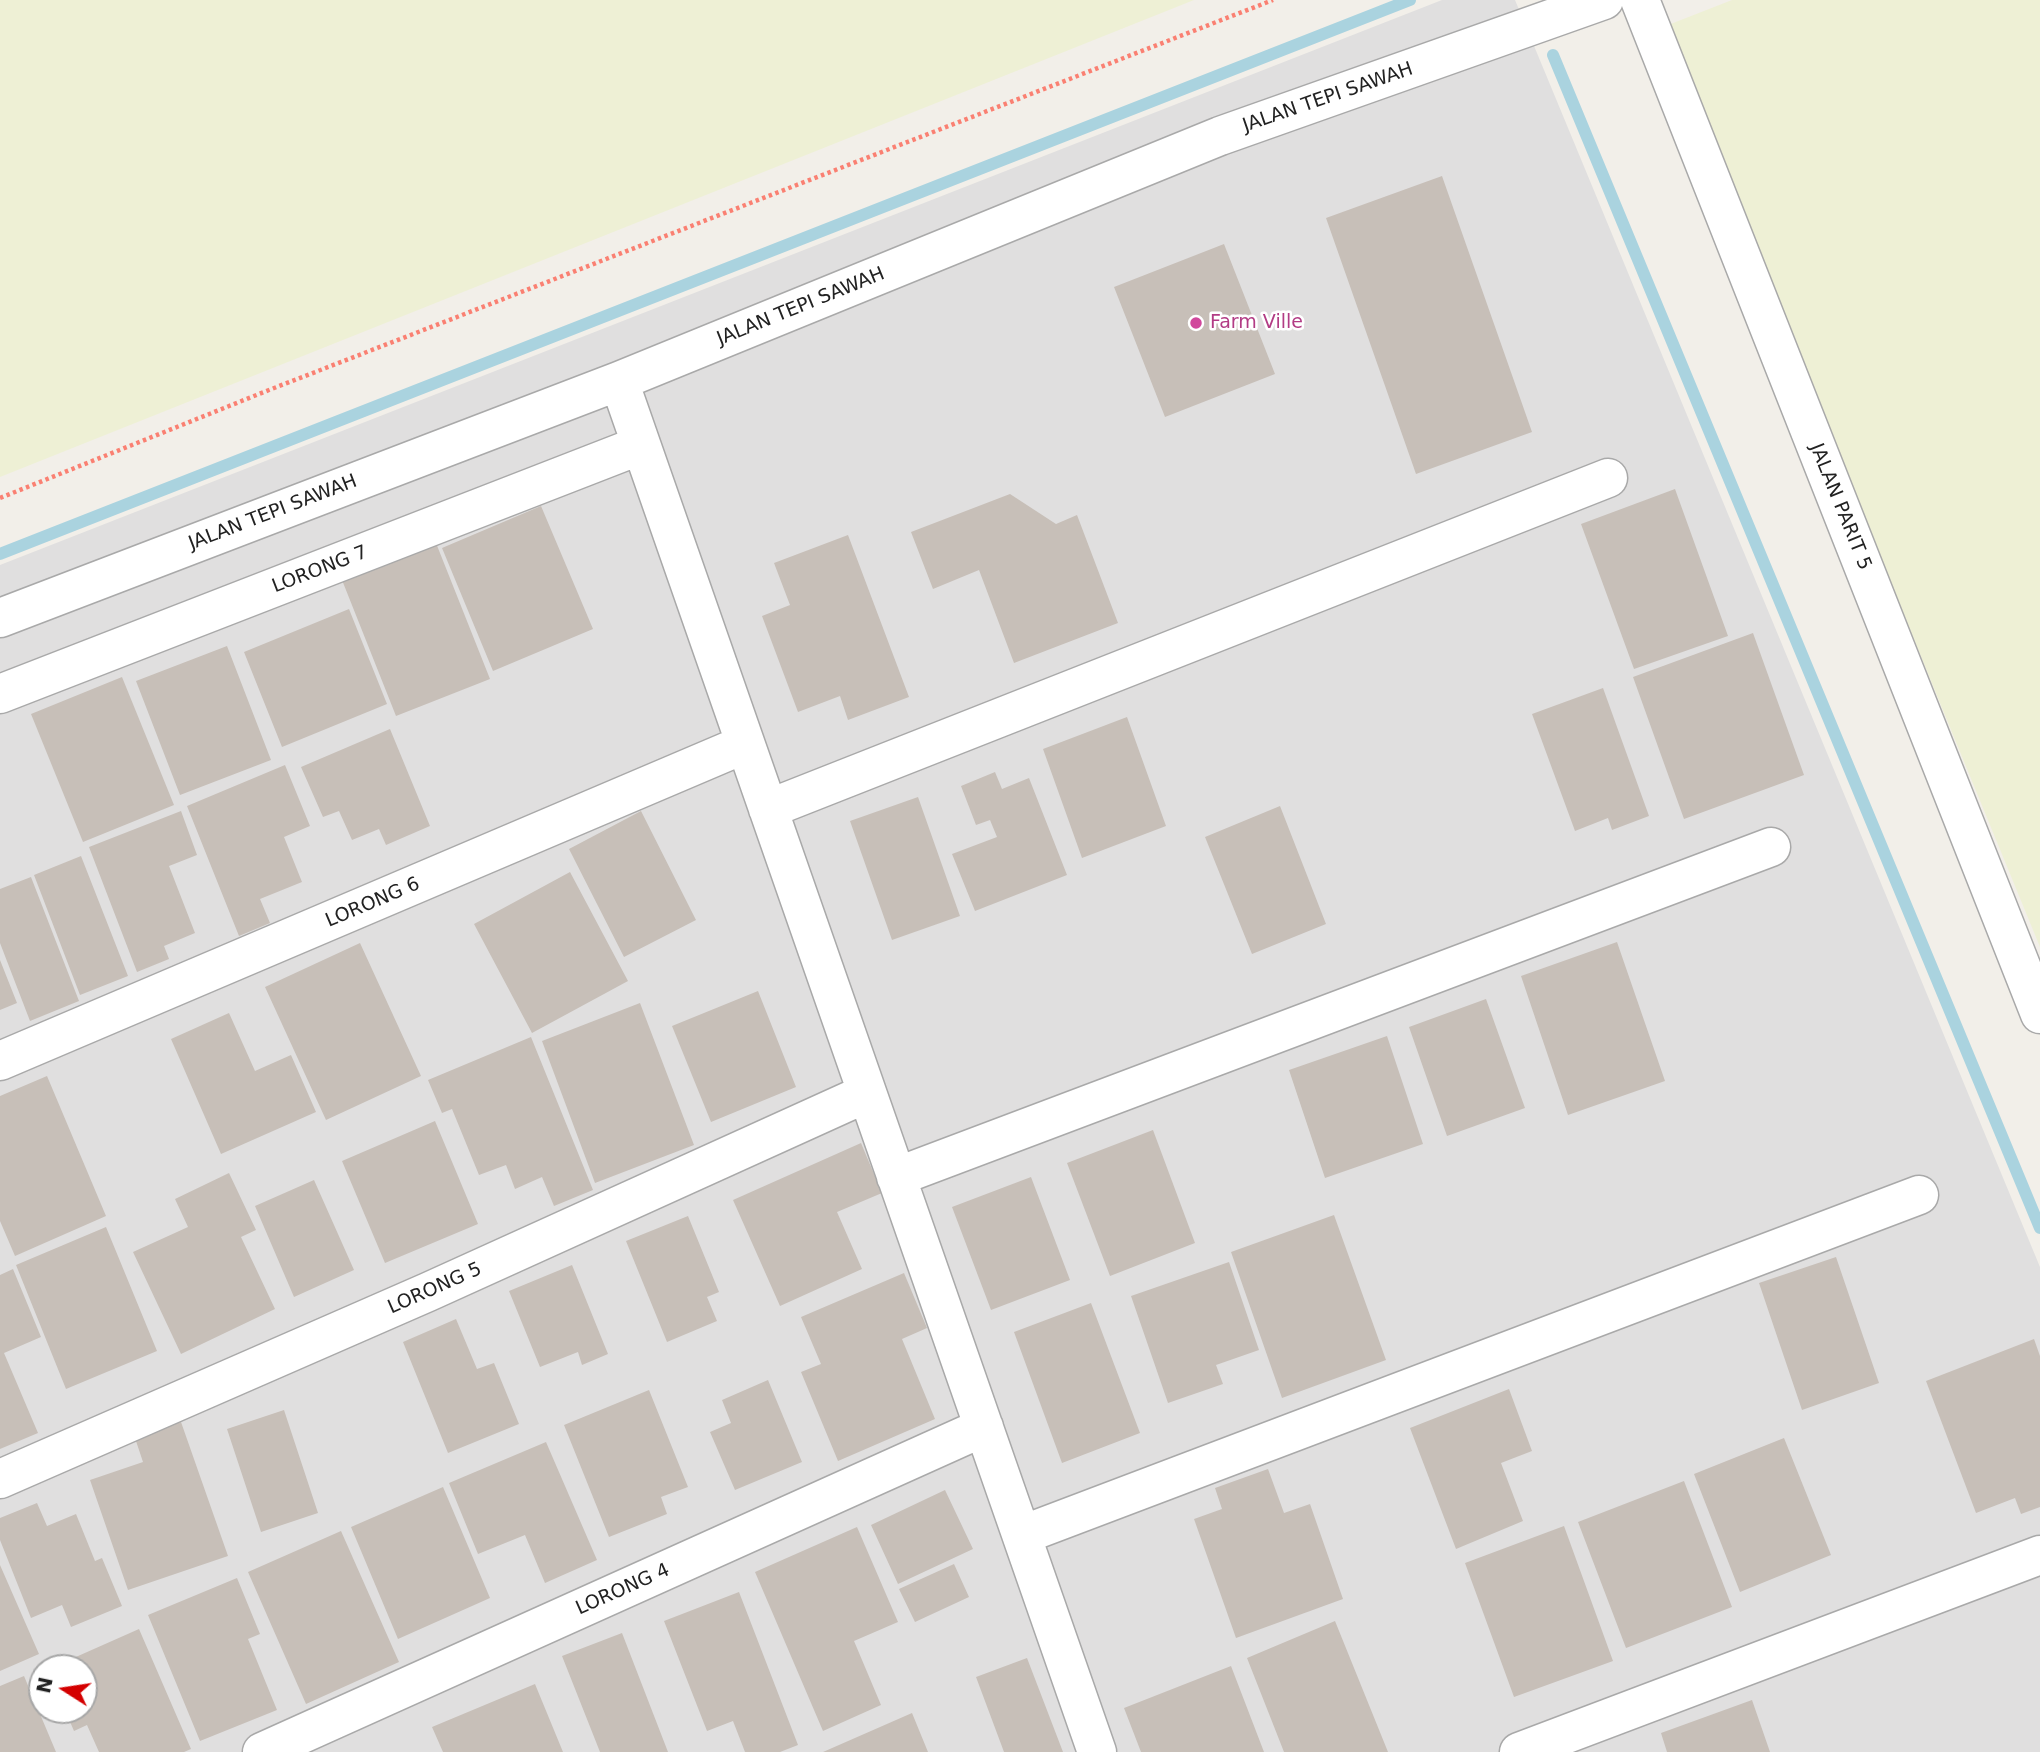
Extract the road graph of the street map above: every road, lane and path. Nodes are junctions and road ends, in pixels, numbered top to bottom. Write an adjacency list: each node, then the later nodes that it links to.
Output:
1 (1273, 0): 7 (path)
2 (1604, 0): 4 (street, JALAN TEPI SAWAH)
3 (1640, 0): 13 (street, JALAN PARIT 5)
4 (619, 381): 5 (street); 8 (street, JALAN TEPI SAWAH)
5 (641, 444): 9 (street, LORONG 7); 10 (street)
6 (1608, 478): 11 (street)
7 (0, 498)
8 (0, 618)
9 (0, 694)
10 (745, 744): 11 (street); 14 (street, LORONG 6)
11 (768, 810): 15 (street)
12 (1771, 847): 16 (street)
13 (2040, 1014)
14 (0, 1061)
15 (867, 1093): 16 (street); 19 (street, LORONG 5)
16 (896, 1177): 18 (street)
17 (1919, 1195): 20 (street)
18 (984, 1427): 20 (street); 22 (street, LORONG 4)
19 (0, 1479)
20 (1022, 1535): 23 (street)
21 (2040, 1555): 24 (street)
22 (262, 1752)
23 (1097, 1752)
24 (1519, 1752)

